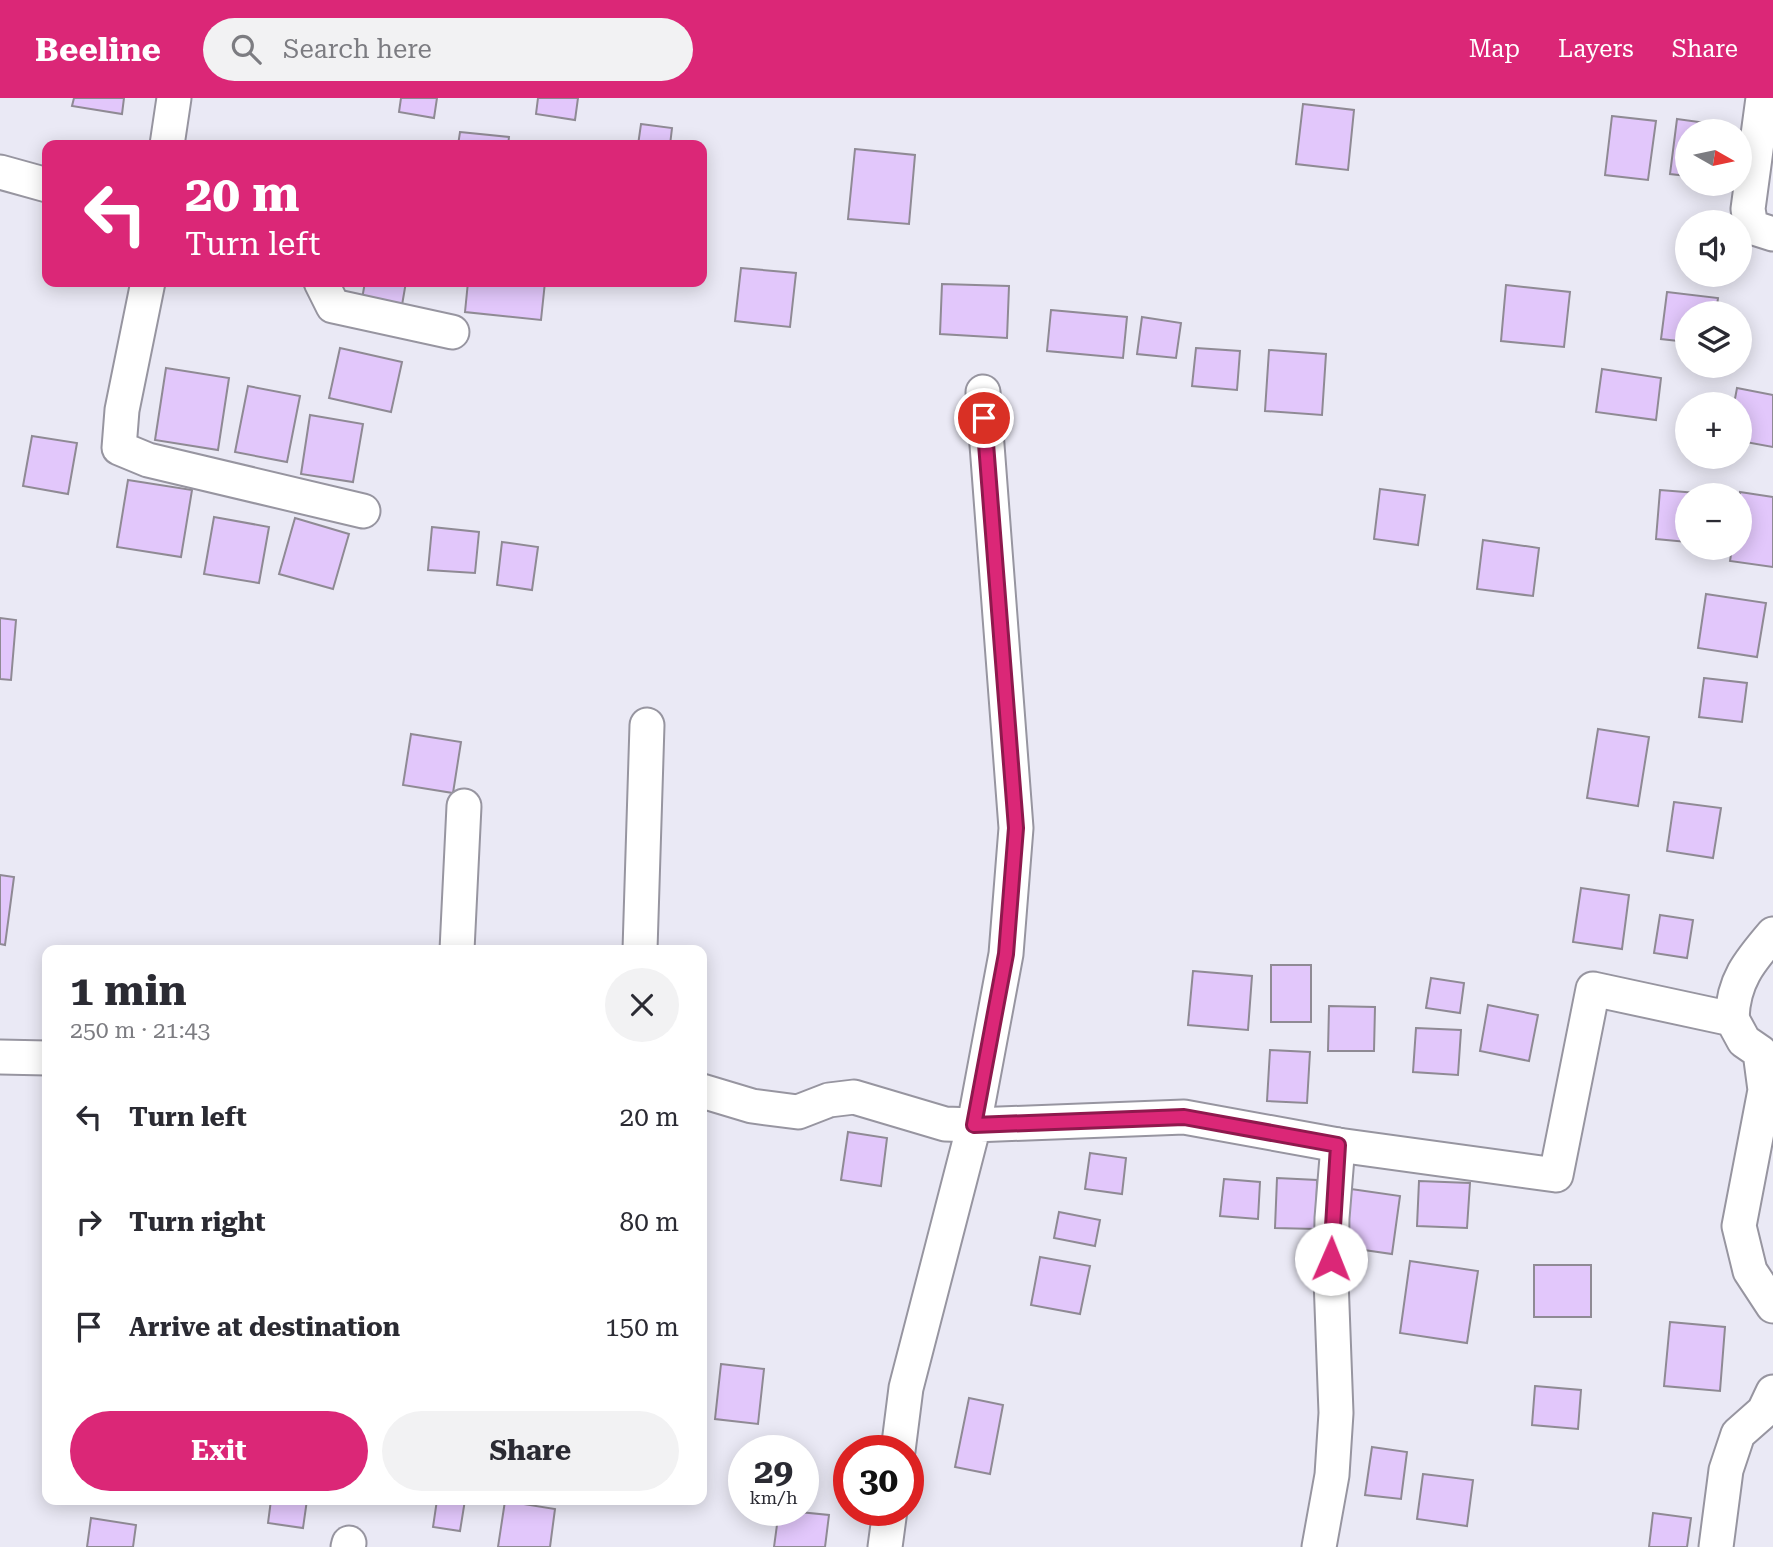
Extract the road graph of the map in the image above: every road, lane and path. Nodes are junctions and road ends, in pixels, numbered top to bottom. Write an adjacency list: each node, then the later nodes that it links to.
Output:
1 (174, 98): 3 (street)
2 (1763, 98): 6 (street)
3 (168, 140)
4 (0, 172): 5 (street)
5 (42, 184)
6 (1773, 234)
7 (147, 287): 11 (street)
8 (323, 287): 9 (street)
9 (452, 332)
10 (982, 392): 21 (street)
11 (363, 511)
12 (647, 725): 16 (street)
13 (464, 806): 15 (street)
14 (1773, 934): 17 (street)
15 (457, 945)
16 (640, 945)
17 (1732, 1019): 22 (street); 23 (street)
18 (0, 1057): 19 (street)
19 (42, 1058)
20 (707, 1092): 21 (street)
21 (974, 1125): 22 (street); 25 (street)
22 (1338, 1145): 28 (street)
23 (1773, 1306)
24 (1773, 1392): 29 (street)
25 (900, 1435)
26 (888, 1526): 27 (street)
27 (885, 1547)
28 (1320, 1547)
29 (1716, 1547)

